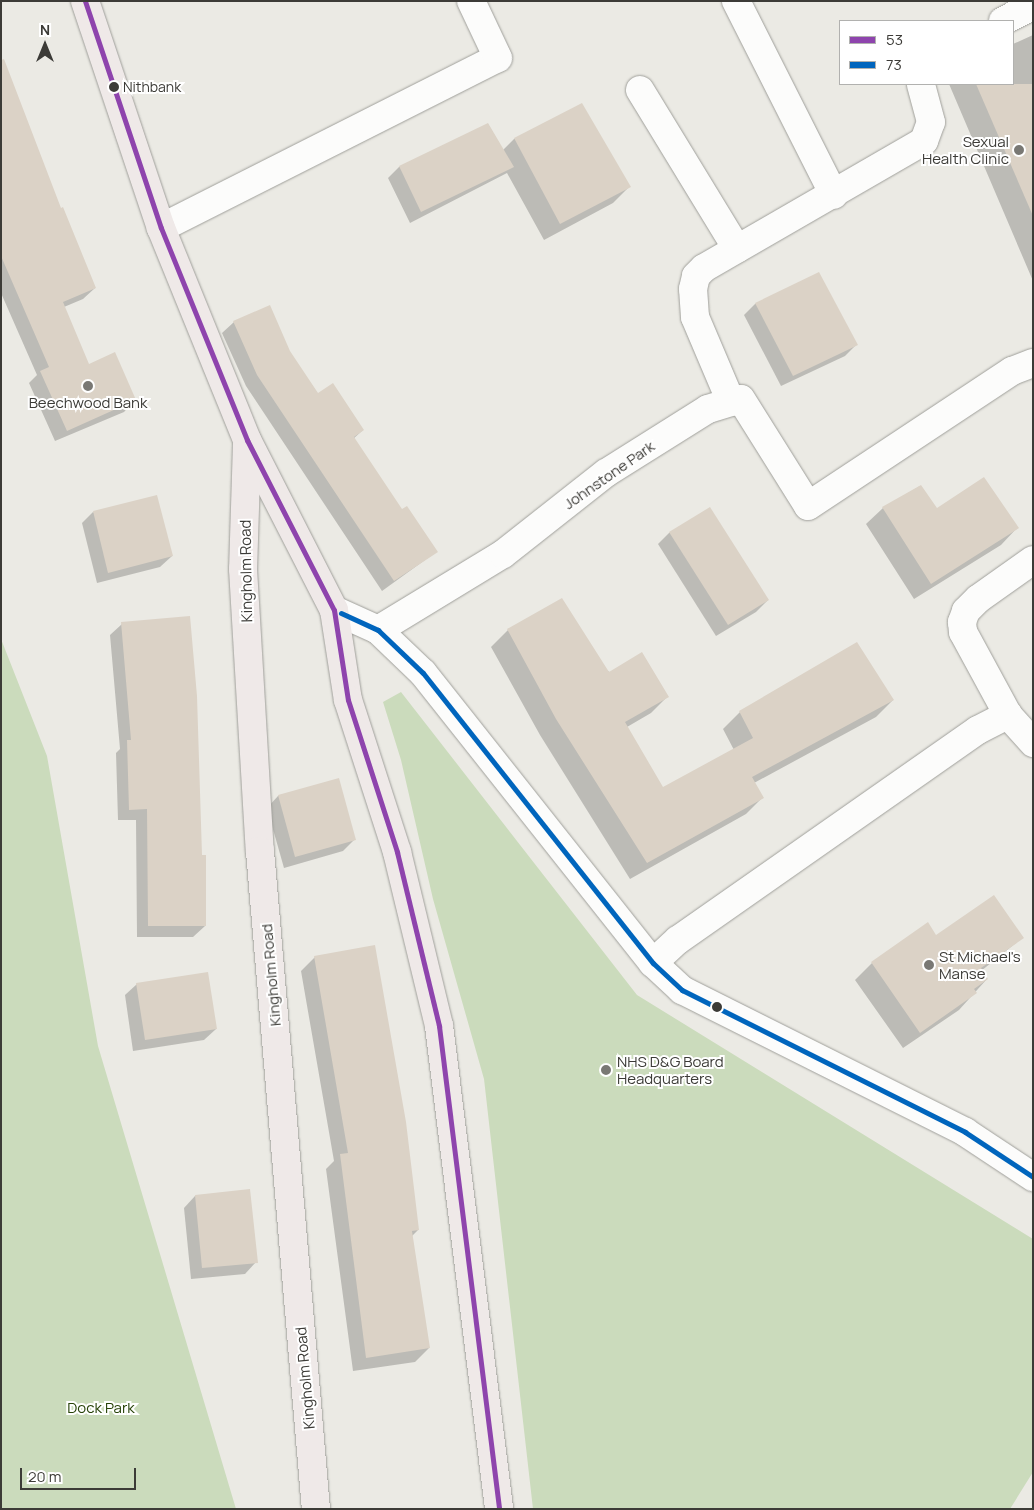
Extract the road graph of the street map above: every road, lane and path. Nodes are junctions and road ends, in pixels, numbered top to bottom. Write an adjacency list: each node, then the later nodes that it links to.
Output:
1 (85, 1): 9 (main road)
2 (471, 1): 9 (street)
3 (736, 1): 8 (street)
4 (1033, 6): 5 (street)
5 (1005, 20)
6 (921, 85): 8 (street)
7 (640, 90): 10 (street)
8 (834, 195): 10 (street)
9 (161, 228): 13 (main road)
10 (737, 249): 12 (street)
11 (1033, 363): 12 (street)
12 (731, 402): 16 (street, Johnstone Park)
13 (247, 440): 15 (main road); 21 (main road, Kingholm Road)
14 (1033, 560): 17 (street)
15 (334, 610): 16 (street); 22 (main road)
16 (378, 630): 19 (street)
17 (1008, 715): 18 (street); 19 (street)
18 (1033, 743)
19 (653, 963): 20 (street)
20 (1033, 1177)
21 (316, 1509)
22 (499, 1509)

